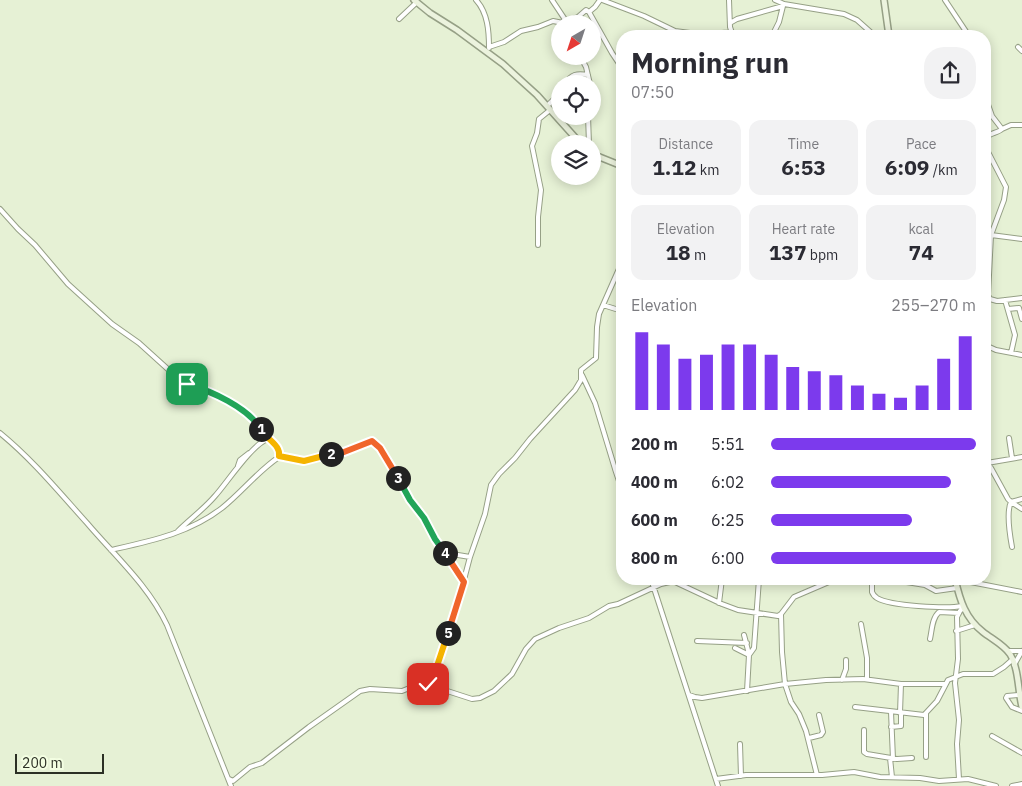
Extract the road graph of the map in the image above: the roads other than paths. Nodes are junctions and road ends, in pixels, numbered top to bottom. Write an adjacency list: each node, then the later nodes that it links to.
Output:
1 (476, 0): 25 (street)
2 (552, 0): 13 (street)
3 (601, 0): 12 (street); 18 (street)
4 (729, 0): 17 (street)
5 (775, 0): 10 (street)
6 (792, 0): 11 (street)
7 (884, 0): 22 (street)
8 (945, 0): 23 (street)
9 (416, 1): 15 (street); 25 (street)
10 (783, 5): 11 (street); 17 (street); 20 (street)
11 (791, 6): 21 (street)
12 (589, 12): 14 (street); 27 (street)
13 (562, 15)
14 (580, 15)
15 (399, 19)
16 (551, 22): 25 (street)
17 (730, 23): 19 (street)
18 (673, 30)
19 (731, 30)
20 (775, 30)
21 (868, 30)
22 (888, 30)
23 (964, 30)
24 (1018, 47): 26 (street)
25 (489, 50): 32 (street)
26 (1022, 51)
27 (616, 59)
28 (584, 65): 30 (street)
29 (573, 75): 30 (street)
30 (588, 75)
31 (551, 104): 32 (street)
32 (548, 108): 37 (street); 44 (street)
33 (991, 113): 35 (street)
34 (1022, 125): 35 (street)
35 (1002, 128): 36 (street)
36 (991, 134)
37 (573, 135)
38 (601, 158): 40 (street)
39 (991, 158): 42 (street)
40 (616, 164)
41 (0, 209): 59 (street)
42 (991, 236): 43 (street)
43 (1022, 239)
44 (538, 245)
45 (616, 276): 49 (street)
46 (1022, 298): 48 (street)
47 (991, 299): 48 (street)
48 (1005, 300): 51 (street)
49 (603, 305): 50 (street); 56 (street)
50 (616, 309)
51 (1008, 309): 52 (street); 54 (street)
52 (1022, 319)
53 (991, 348): 54 (street)
54 (1011, 353): 55 (street)
55 (1022, 355)
56 (580, 370): 65 (street); 73 (street)
57 (0, 433): 71 (street)
58 (1009, 438): 62 (street)
59 (268, 439): 60 (street); 69 (street)
60 (279, 456): 69 (street); 72 (street)
61 (1022, 457): 62 (street)
62 (1012, 458): 63 (street)
63 (991, 461)
64 (991, 470): 67 (street)
65 (616, 473)
66 (1022, 499): 67 (street)
67 (1011, 502): 68 (street); 70 (street)
68 (1022, 509)
69 (177, 533): 71 (street)
70 (1012, 546)
71 (112, 550): 136 (street)
72 (444, 551): 73 (street); 74 (street)
73 (470, 557): 74 (street)
74 (464, 582): 111 (street)
75 (659, 585): 84 (street)
76 (683, 585): 87 (street)
77 (722, 585): 87 (street)
78 (759, 585): 89 (street)
79 (823, 585): 91 (street)
80 (872, 585): 88 (street)
81 (920, 585): 85 (street)
82 (956, 585): 85 (street)
83 (986, 585): 86 (street)
84 (654, 587): 111 (street); 113 (street)
85 (957, 588): 88 (street)
86 (1022, 592)
87 (720, 603): 89 (street)
88 (963, 607): 90 (street); 93 (street)
89 (757, 612): 91 (street); 102 (street)
90 (959, 613): 94 (street); 96 (street)
91 (781, 614): 108 (street)
92 (861, 624): 106 (street)
93 (975, 625): 94 (street); 100 (street)
94 (956, 631): 105 (street)
95 (744, 635): 98 (street)
96 (930, 639)
97 (697, 641): 98 (street)
98 (747, 642): 102 (street)
99 (735, 648): 102 (street)
100 (1008, 651): 101 (street); 104 (street)
101 (1022, 651): 104 (street)
102 (749, 654): 112 (street)
103 (846, 660): 107 (street)
104 (1016, 665): 105 (street); 114 (street)
105 (955, 676): 110 (street); 135 (street)
106 (867, 679): 107 (street); 109 (street)
107 (842, 680): 108 (street)
108 (785, 684): 112 (street); 125 (street)
109 (901, 684): 110 (street); 119 (street)
110 (945, 684): 120 (street)
111 (425, 686): 136 (street)
112 (747, 691): 113 (street)
113 (689, 694): 134 (street)
114 (1019, 695): 116 (street); 117 (street)
115 (855, 707): 118 (street)
116 (1022, 707)
117 (1022, 711)
118 (891, 712): 119 (street); 122 (street)
119 (901, 713): 120 (street); 122 (street)
120 (926, 714): 128 (street)
121 (820, 715): 125 (street)
122 (891, 727): 129 (street)
123 (864, 730): 129 (street)
124 (992, 736): 127 (street)
125 (809, 738): 132 (street)
126 (740, 744): 131 (street)
127 (1022, 753)
128 (926, 757)
129 (891, 758): 130 (street); 133 (street)
130 (912, 758)
131 (741, 776): 132 (street); 134 (street)
132 (817, 776): 133 (street)
133 (892, 777): 135 (street)
134 (716, 779): 140 (street)
135 (959, 779): 138 (street); 141 (street)
136 (228, 780): 139 (street)
137 (1022, 784): 143 (street)
138 (986, 785): 142 (street)
139 (231, 786)
140 (718, 786)
141 (956, 786)
142 (996, 786)
143 (1012, 786)

